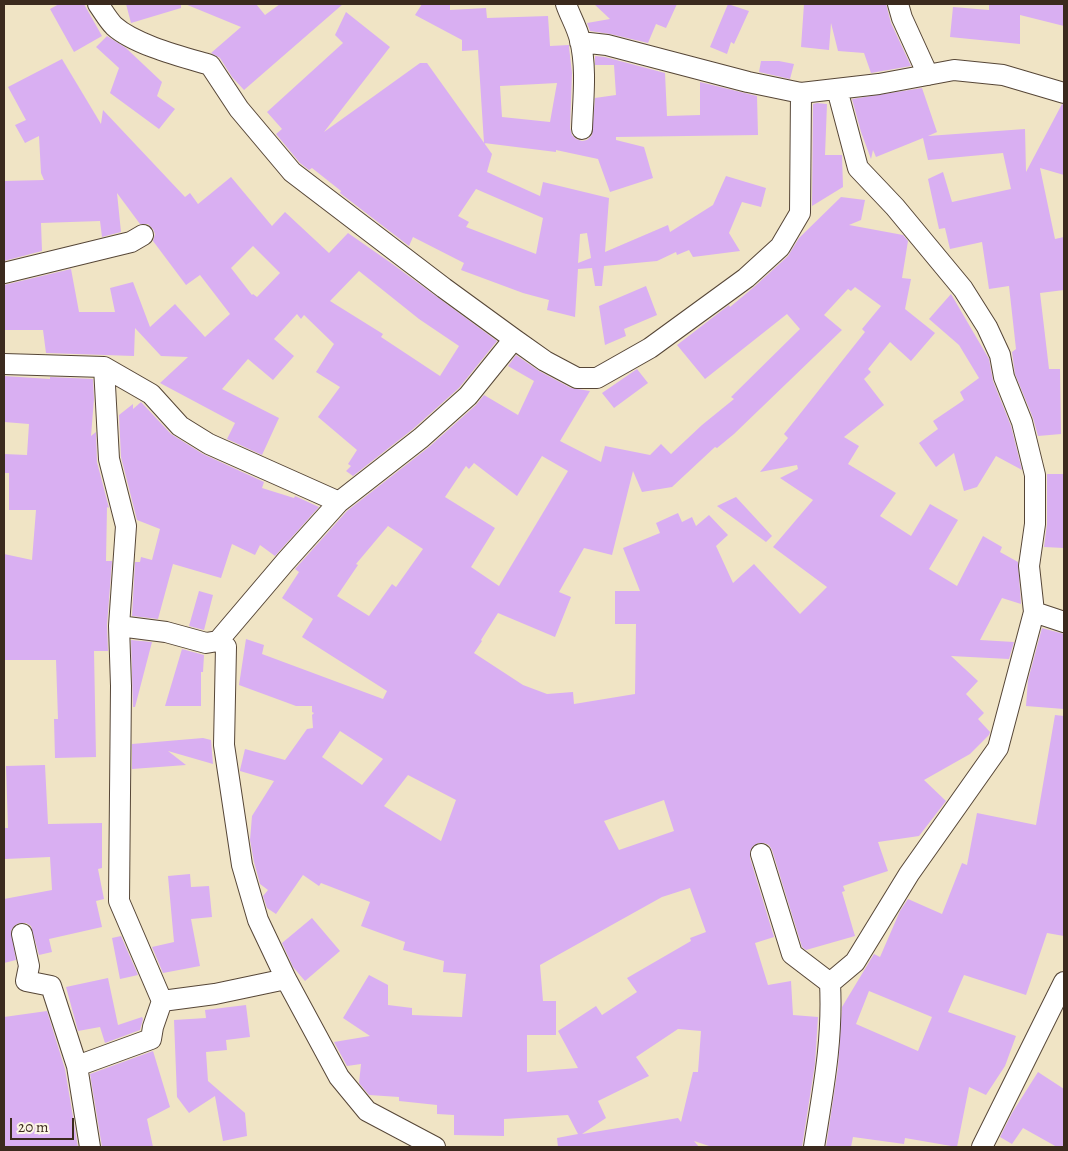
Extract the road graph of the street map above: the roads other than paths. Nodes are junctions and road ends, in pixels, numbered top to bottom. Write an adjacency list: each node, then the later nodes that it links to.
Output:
1 (98, 4): 12 (street)
2 (565, 4): 4 (street)
3 (898, 4): 5 (street)
4 (580, 42): 7 (street); 9 (street)
5 (928, 75): 6 (street); 8 (street)
6 (837, 89): 7 (street); 16 (street)
7 (802, 93): 12 (street)
8 (1064, 93)
9 (582, 129)
10 (143, 235): 11 (street)
11 (4, 272)
12 (514, 339): 15 (street)
13 (4, 364): 14 (street)
14 (104, 367): 15 (street); 18 (street)
15 (340, 502): 19 (street)
16 (1034, 612): 17 (street); 24 (street)
17 (1064, 622)
18 (118, 626): 19 (street); 25 (street)
19 (218, 641): 22 (street)
20 (762, 854): 24 (street)
21 (22, 934): 26 (street)
22 (286, 979): 25 (street); 28 (street)
23 (1064, 982): 30 (street)
24 (830, 983): 29 (street)
25 (162, 1001): 26 (street)
26 (77, 1066): 27 (street)
27 (90, 1147)
28 (434, 1147)
29 (814, 1147)
30 (982, 1147)

